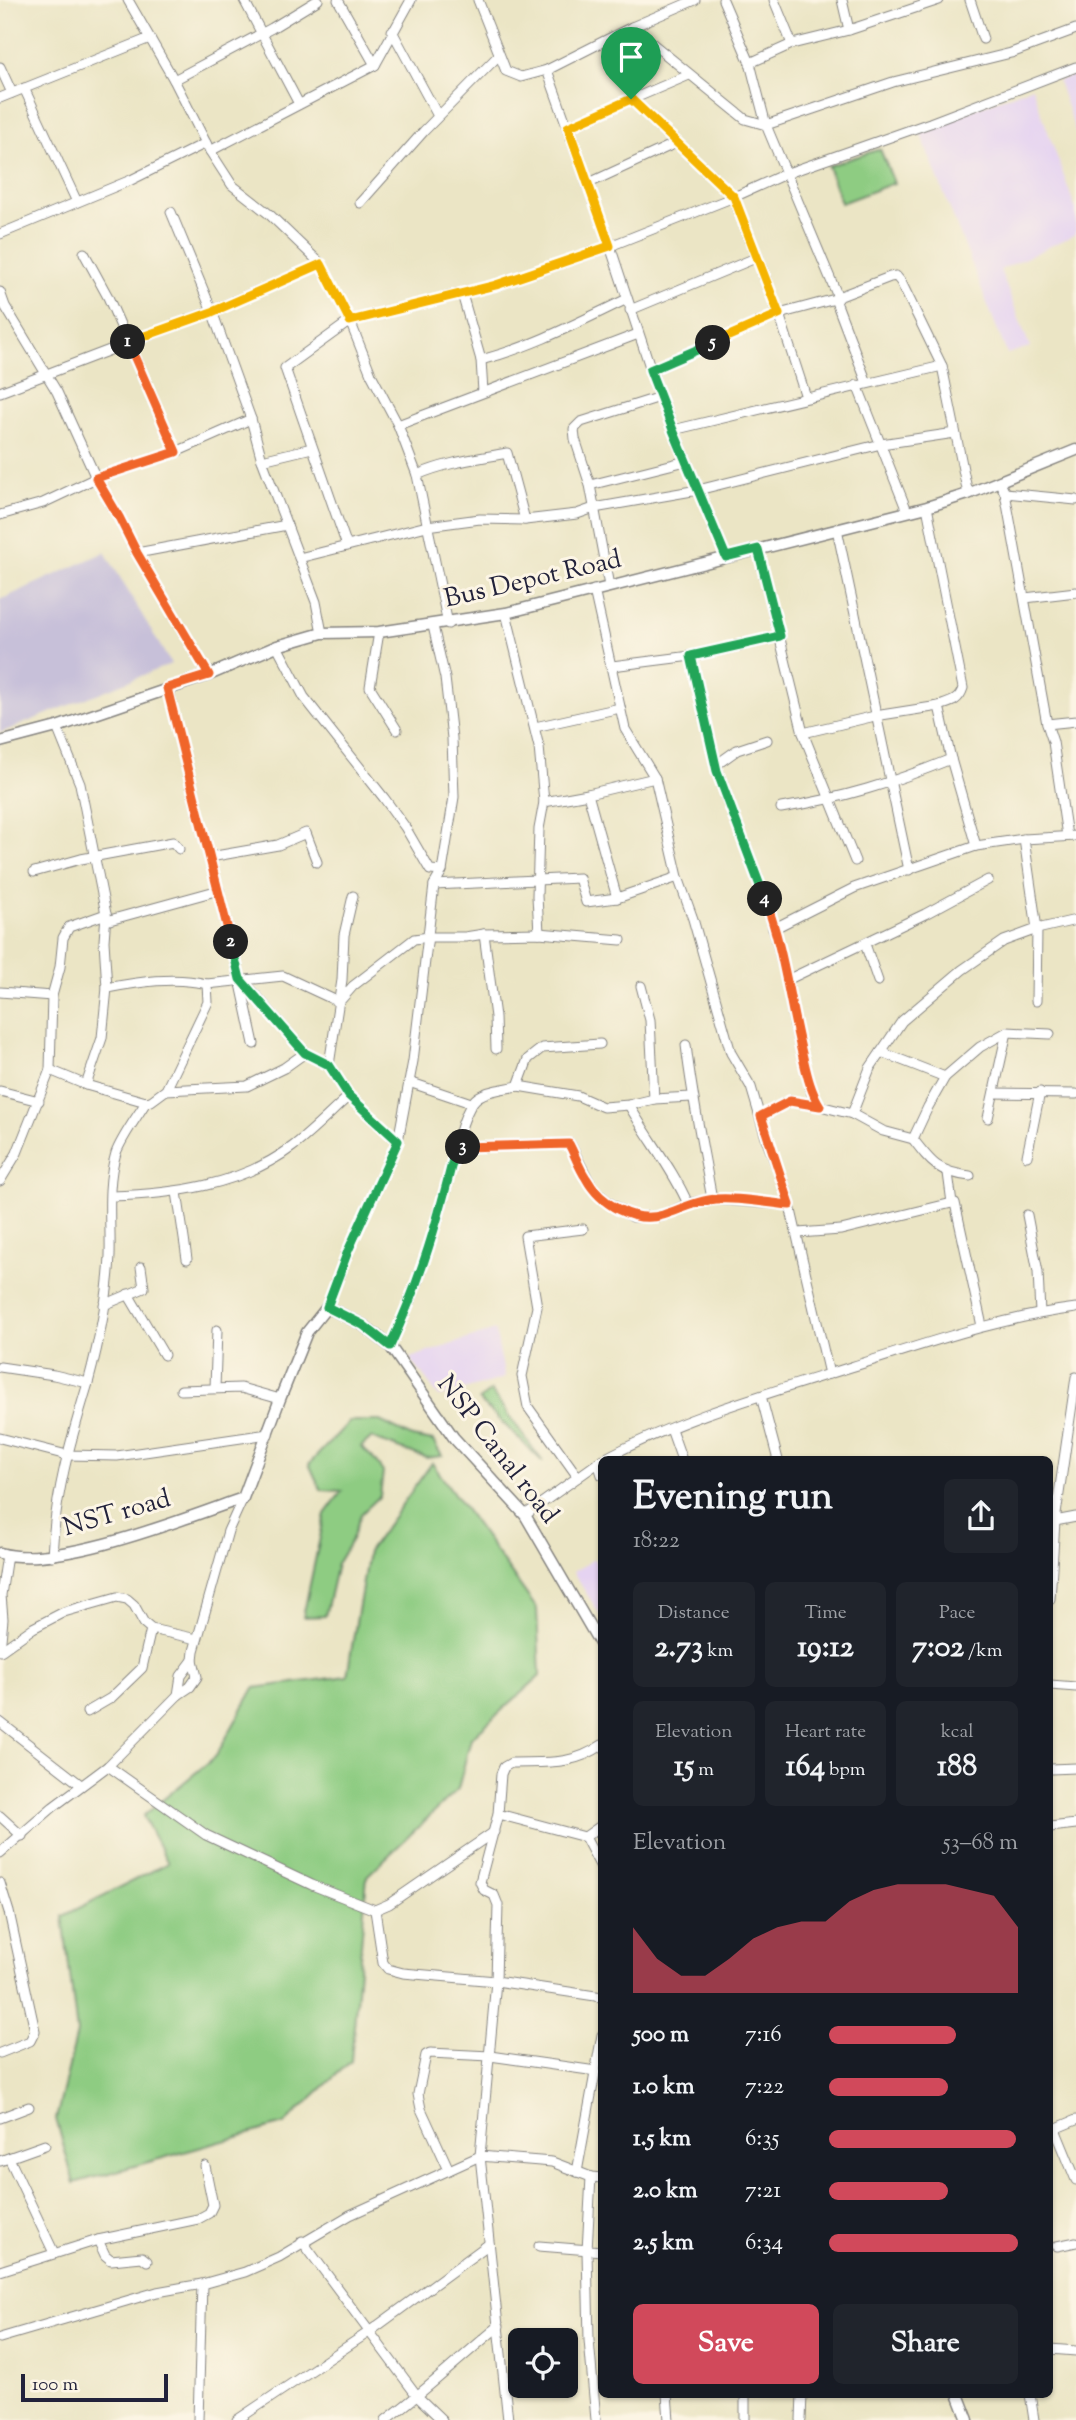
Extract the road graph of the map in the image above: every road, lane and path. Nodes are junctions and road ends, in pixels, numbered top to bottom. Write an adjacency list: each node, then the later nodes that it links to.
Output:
1 (128, 0): 19 (street)
2 (244, 0): 18 (street)
3 (318, 0): 18 (street)
4 (338, 0): 24 (street)
5 (411, 0): 17 (street)
6 (478, 0): 22 (street)
7 (695, 0): 14 (street)
8 (723, 0): 23 (street)
9 (774, 0): 21 (street)
10 (842, 0): 16 (street)
11 (939, 0): 13 (street)
12 (970, 0): 20 (street)
13 (916, 4): 16 (street)
14 (632, 27): 27 (street); 28 (street)
15 (1076, 29): 36 (street)
16 (849, 30): 21 (street)
17 (392, 31): 24 (street); 35 (street)
18 (262, 32): 29 (street); 34 (street)
19 (150, 38): 29 (street); 30 (street)
20 (982, 39)
21 (792, 44): 23 (street)
22 (499, 55): 27 (street); 35 (street)
23 (750, 63): 36 (street)
24 (375, 65): 34 (street)
25 (1076, 67): 40 (street)
26 (0, 68): 31 (street)
27 (547, 70): 37 (street)
28 (689, 75): 33 (street); 36 (street)
29 (174, 80): 39 (street)
30 (24, 88): 31 (street); 43 (street)
31 (12, 93): 32 (street)
32 (0, 98)
33 (631, 99): 37 (street); 38 (street)
34 (299, 104): 39 (street)
35 (438, 116): 44 (street)
36 (766, 125): 40 (street)
37 (568, 127): 41 (street)
38 (676, 143): 41 (street); 42 (street)
39 (208, 147): 43 (street); 50 (street)
40 (785, 174): 42 (street); 53 (street)
41 (587, 184): 47 (street)
42 (734, 197): 47 (street); 49 (street)
43 (78, 202): 46 (street)
44 (360, 203)
45 (172, 212): 56 (street)
46 (0, 234)
47 (610, 246): 52 (street); 54 (street)
48 (84, 253): 60 (street)
49 (758, 257): 55 (street); 57 (street)
50 (321, 264): 56 (street); 58 (street)
51 (0, 292): 64 (street)
52 (462, 294): 58 (street); 61 (street)
53 (837, 298): 57 (street); 62 (street); 65 (street)
54 (626, 299): 55 (street); 61 (street)
55 (630, 310): 59 (street)
56 (212, 312): 60 (street); 70 (street)
57 (779, 314): 63 (street); 69 (street)
58 (350, 321): 71 (street); 75 (street)
59 (638, 334): 63 (street); 67 (street)
60 (127, 342): 64 (street); 77 (street)
61 (481, 360): 67 (street)
62 (942, 366): 65 (street); 73 (street)
63 (650, 370): 68 (street)
64 (46, 373): 66 (street); 81 (street)
65 (862, 384): 69 (street); 74 (street)
66 (0, 392)
67 (483, 392): 71 (street)
68 (660, 397): 72 (street); 83 (street)
69 (806, 397): 72 (street)
70 (251, 419): 77 (street); 78 (street)
71 (398, 425): 80 (street)
72 (673, 430): 79 (street)
73 (956, 433): 74 (street); 85 (street)
74 (881, 444): 84 (street); 90 (street)
75 (312, 447): 78 (street); 96 (street)
76 (1076, 450): 82 (street, Bus Depot Road)
77 (176, 452): 81 (street)
78 (262, 460): 93 (street)
79 (686, 461): 83 (street); 84 (street)
80 (417, 475): 92 (street); 94 (street)
81 (96, 478): 91 (street); 98 (street)
82 (999, 481): 85 (street, Bus Depot Road); 86 (street)
83 (590, 485): 89 (street)
84 (698, 490): 89 (street); 99 (street)
85 (968, 494): 88 (street, Bus Depot Road)
86 (1005, 494): 87 (street); 104 (street)
87 (1076, 500)
88 (927, 507): 90 (street, Bus Depot Road); 116 (street)
89 (594, 508): 92 (street); 101 (street)
90 (907, 511): 95 (street, Bus Depot Road)
91 (0, 514)
92 (525, 520): 94 (street)
93 (287, 525): 98 (street); 100 (street)
94 (427, 526): 96 (street); 106 (street)
95 (837, 529): 97 (street, Bus Depot Road); 118 (street)
96 (347, 546): 100 (street)
97 (758, 549): 99 (street, Bus Depot Road); 110 (street)
98 (137, 553): 114 (street)
99 (726, 557): 101 (street, Bus Depot Road)
100 (299, 558): 109 (street)
101 (609, 586): 102 (street, Bus Depot Road)
102 (594, 590): 105 (street, Bus Depot Road); 113 (street)
103 (1076, 592): 104 (street)
104 (1025, 598): 120 (street)
105 (506, 613): 106 (street, Bus Depot Road); 122 (street)
106 (448, 624): 107 (street, Bus Depot Road)
107 (433, 626): 108 (street, Bus Depot Road); 143 (street)
108 (379, 632): 109 (street, Bus Depot Road); 123 (street)
109 (322, 633): 111 (street, Bus Depot Road)
110 (780, 636): 112 (street); 124 (street)
111 (277, 646): 114 (street, Bus Depot Road); 143 (street)
112 (691, 656): 113 (street); 128 (street)
113 (612, 666): 117 (street)
114 (209, 675): 115 (street, Bus Depot Road)
115 (167, 688): 121 (street, Bus Depot Road); 140 (street)
116 (939, 706): 118 (street); 127 (street)
117 (620, 708): 122 (street); 129 (street)
118 (875, 716): 124 (street); 130 (street)
119 (1076, 721): 120 (street)
120 (1047, 724): 135 (street)
121 (57, 727): 126 (street, Bus Depot Road); 139 (street)
122 (535, 727): 133 (street)
123 (397, 730)
124 (803, 733): 132 (street)
125 (767, 740): 128 (street)
126 (0, 742)
127 (951, 759): 130 (street); 137 (street)
128 (716, 765): 155 (street)
129 (655, 778): 131 (street); 146 (street)
130 (890, 784): 132 (street); 144 (street)
131 (588, 794): 133 (street); 152 (street)
132 (830, 800): 134 (street); 141 (street)
133 (544, 802): 147 (street)
134 (781, 808)
135 (1071, 836): 136 (street)
136 (1024, 839): 137 (street); 156 (street)
137 (976, 846): 144 (street)
138 (179, 849): 139 (street)
139 (95, 855): 145 (street); 153 (street)
140 (210, 857): 142 (street); 150 (street)
141 (855, 861)
142 (317, 862)
143 (442, 870): 149 (street)
144 (909, 870): 155 (street)
145 (34, 872)
146 (678, 877): 152 (street); 200 (street)
147 (538, 879): 149 (street); 152 (street); 158 (street)
148 (988, 880): 161 (street)
149 (434, 885): 159 (street)
150 (219, 890): 153 (street); 162 (street)
151 (353, 896): 171 (street)
152 (617, 898)
153 (106, 917): 167 (street); 169 (street)
154 (1076, 920): 156 (street)
155 (773, 929): 163 (street)
156 (1037, 929): 170 (street); 178 (street)
157 (484, 933): 158 (street); 159 (street); 177 (street)
158 (539, 933): 160 (street)
159 (429, 937): 171 (street); 183 (street)
160 (621, 940)
161 (865, 944): 163 (street); 164 (street)
162 (240, 979): 165 (street); 171 (street); 174 (street); 179 (street)
163 (787, 980): 198 (street)
164 (878, 981)
165 (207, 984): 167 (street); 186 (street)
166 (640, 986): 193 (street)
167 (107, 988): 184 (street)
168 (0, 992): 169 (street)
169 (52, 996): 181 (street)
170 (1035, 1001)
171 (340, 1002): 180 (street)
172 (1007, 1032): 173 (street); 182 (street); 189 (street)
173 (1050, 1034)
174 (254, 1044)
175 (600, 1044): 185 (street)
176 (686, 1045): 192 (street)
177 (496, 1049)
178 (881, 1052): 182 (street); 199 (street)
179 (305, 1053): 180 (street); 186 (street)
180 (329, 1065): 191 (street)
181 (50, 1070): 184 (street); 194 (street)
182 (945, 1077): 202 (street)
183 (410, 1082): 196 (street); 203 (street)
184 (86, 1085): 195 (street)
185 (518, 1086): 196 (street); 197 (street)
186 (166, 1090): 195 (street)
187 (0, 1091): 194 (street)
188 (1040, 1092): 189 (street); 190 (street); 205 (street)
189 (994, 1093): 201 (street)
190 (1076, 1094)
191 (349, 1096): 203 (street); 209 (street)
192 (692, 1097): 193 (street); 211 (street)
193 (654, 1099): 197 (street)
194 (39, 1101): 208 (street)
195 (146, 1102): 210 (street)
196 (471, 1103): 204 (street)
197 (629, 1105): 213 (street)
198 (820, 1106): 199 (street); 200 (street)
199 (852, 1114): 202 (street)
200 (761, 1116): 214 (street)
201 (988, 1118)
202 (914, 1139): 206 (street)
203 (398, 1141): 222 (street)
204 (456, 1147): 213 (street); 227 (street)
205 (1027, 1156)
206 (948, 1173): 207 (street); 212 (street)
207 (970, 1176)
208 (0, 1181)
209 (177, 1192): 210 (street); 218 (street)
210 (111, 1196): 221 (street)
211 (712, 1199): 213 (street); 214 (street)
212 (953, 1203): 217 (street); 225 (street)
213 (688, 1204)
214 (790, 1205): 217 (street)
215 (1027, 1215): 224 (street)
216 (583, 1229): 245 (street)
217 (798, 1233): 230 (street)
218 (187, 1259)
219 (141, 1267): 220 (street)
220 (128, 1294): 221 (street); 228 (street)
221 (104, 1305): 232 (street)
222 (327, 1307): 227 (street, NSP Canal road); 236 (street)
223 (1076, 1308): 224 (street)
224 (1040, 1313): 225 (street)
225 (982, 1326): 230 (street)
226 (217, 1330): 233 (street)
227 (390, 1346): 247 (street, NSP Canal road)
228 (164, 1355)
229 (0, 1367): 232 (street)
230 (829, 1374): 235 (street)
231 (1076, 1377): 249 (street)
232 (88, 1383): 240 (street)
233 (215, 1388): 234 (street); 236 (street)
234 (181, 1390)
235 (761, 1396): 237 (street); 243 (street)
236 (280, 1399): 238 (street)
237 (671, 1429): 241 (street); 242 (street)
238 (268, 1434): 240 (street); 246 (street)
239 (0, 1438): 240 (street)
240 (66, 1455): 251 (street)
241 (609, 1456)
242 (681, 1456)
243 (777, 1456)
244 (598, 1462): 245 (street)
245 (578, 1477): 247 (street)
246 (243, 1498): 251 (street, NST road); 255 (street)
247 (525, 1515): 256 (street, NSP Canal road)
248 (1076, 1517): 249 (street)
249 (1053, 1522)
250 (4, 1554): 251 (street, NST road); 252 (street)
251 (52, 1556)
252 (0, 1595): 253 (street)
253 (1, 1619): 257 (street)
254 (151, 1629): 255 (street); 257 (street); 260 (street)
255 (197, 1639): 263 (street)
256 (598, 1640)
257 (1, 1650)
258 (1053, 1685): 259 (street)
259 (1076, 1687)
260 (87, 1712)
261 (0, 1723): 266 (street)
262 (598, 1748): 267 (street)
263 (108, 1766): 266 (street); 278 (street)
264 (1076, 1768): 265 (street)
265 (1053, 1769)
266 (82, 1785): 273 (street)
267 (498, 1814): 272 (street); 274 (street)
268 (0, 1816): 273 (street)
269 (1076, 1824): 270 (street)
270 (1053, 1827)
271 (598, 1828): 274 (street)
272 (494, 1832): 278 (street); 279 (street)
273 (22, 1836): 275 (street)
274 (585, 1837): 276 (street)
275 (0, 1853)
276 (598, 1861)
277 (0, 1882): 281 (street)
278 (375, 1910): 279 (street)
279 (496, 1981): 280 (street); 282 (street)
280 (598, 1996)
281 (0, 2053)
282 (490, 2056): 283 (street); 292 (street); 295 (street)
283 (598, 2066): 284 (street)
284 (590, 2103): 285 (street); 296 (street)
285 (598, 2104)
286 (29, 2107): 287 (street)
287 (0, 2118)
288 (1076, 2120): 289 (street)
289 (1053, 2130)
290 (1053, 2132): 299 (street)
291 (45, 2145): 293 (street)
292 (480, 2156): 295 (street); 296 (street); 303 (street)
293 (4, 2159): 308 (street)
294 (205, 2165): 300 (street)
295 (449, 2170): 301 (street)
296 (578, 2172): 297 (street)
297 (591, 2178): 298 (street); 306 (street)
298 (598, 2178)
299 (1076, 2180)
300 (98, 2240): 308 (street); 309 (street)
301 (302, 2241): 311 (street); 313 (street)
302 (1076, 2242): 305 (street)
303 (489, 2244): 312 (street); 313 (street)
304 (539, 2246): 306 (street)
305 (1058, 2246)
306 (587, 2251): 307 (street); 328 (street)
307 (598, 2251)
308 (54, 2253): 310 (street)
309 (147, 2261)
310 (0, 2271)
311 (202, 2284): 314 (street); 323 (street)
312 (499, 2326): 317 (street); 327 (street)
313 (369, 2332): 317 (street); 324 (street)
314 (0, 2338)
315 (1053, 2349): 316 (street)
316 (1076, 2351)
317 (418, 2397): 325 (street); 326 (street)
318 (667, 2398): 329 (street)
319 (746, 2398): 330 (street)
320 (802, 2398): 331 (street)
321 (960, 2398): 332 (street)
322 (1031, 2398): 333 (street)
323 (198, 2420)
324 (237, 2420)
325 (386, 2420)
326 (442, 2420)
327 (508, 2420)
328 (596, 2420)
329 (669, 2420)
330 (745, 2420)
331 (801, 2420)
332 (968, 2420)
333 (1034, 2420)

